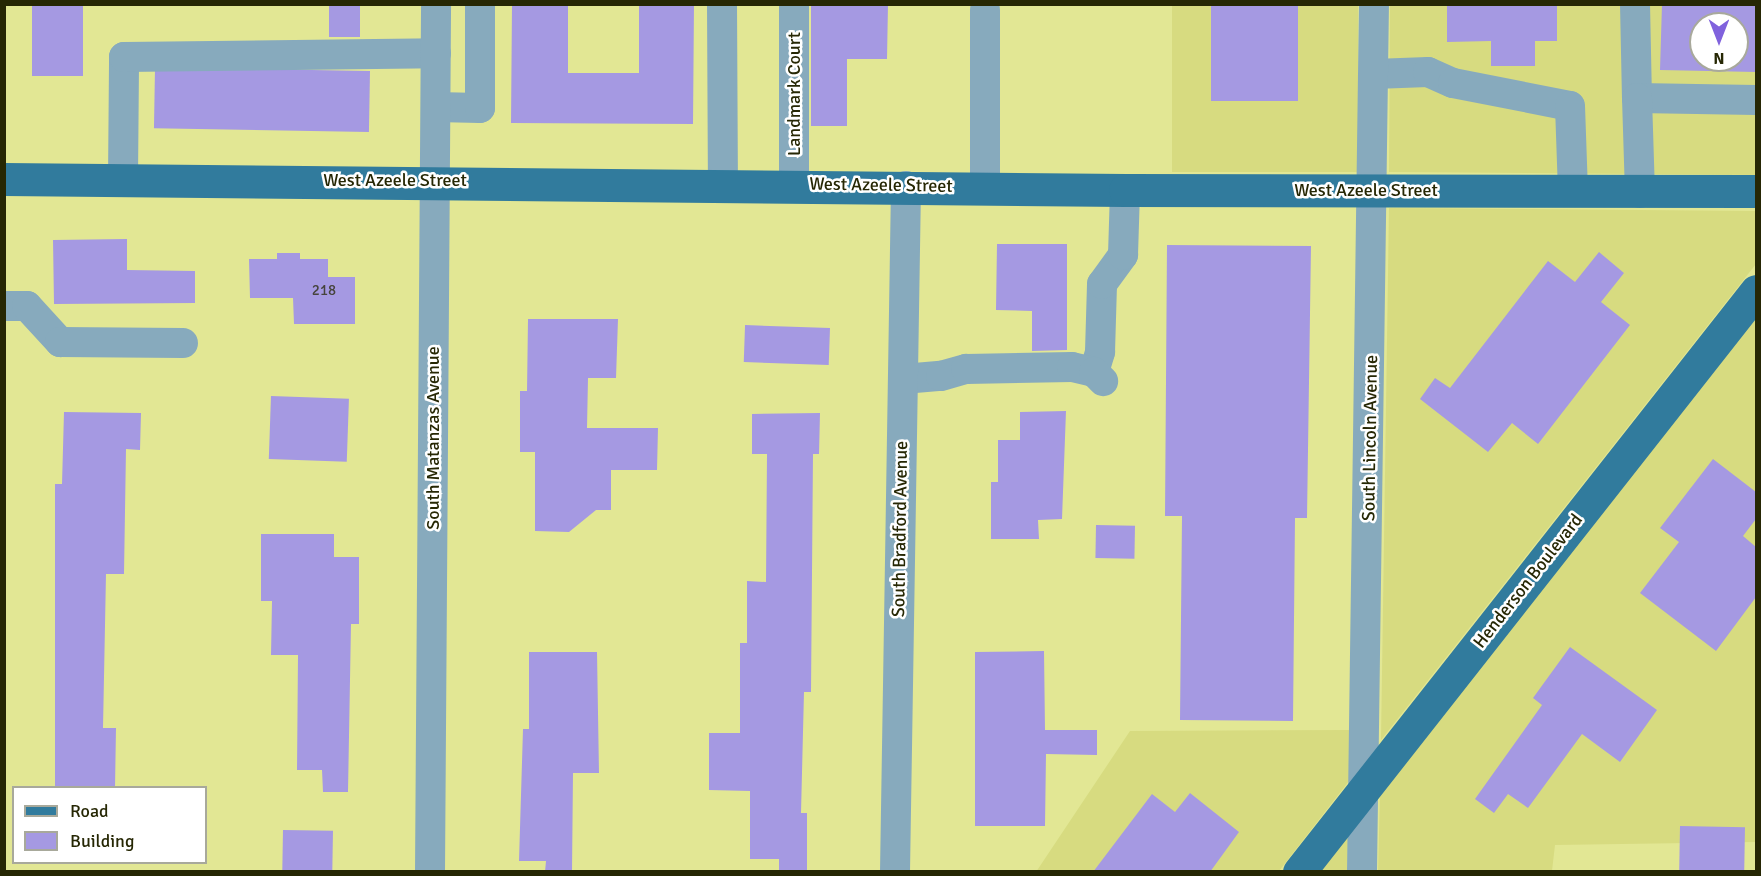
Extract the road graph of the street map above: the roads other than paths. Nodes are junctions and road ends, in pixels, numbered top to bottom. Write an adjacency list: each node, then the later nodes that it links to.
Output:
1 (436, 4): 8 (street, South Matanzas Avenue)
2 (480, 4): 12 (street)
3 (722, 4): 16 (street)
4 (795, 4): 17 (street, Landmark Court)
5 (1374, 4): 9 (street, South Lincoln Avenue)
6 (1635, 4): 10 (street)
7 (985, 10): 19 (street)
8 (436, 53): 12 (street, South Matanzas Avenue); 14 (street)
9 (1374, 74): 21 (street, South Lincoln Avenue); 23 (street)
10 (1636, 98): 11 (street); 24 (street)
11 (1756, 100)
12 (436, 107): 15 (street, South Matanzas Avenue)
13 (4, 178): 14 (main road, West Azeele Street)
14 (123, 179): 15 (main road, West Azeele Street)
15 (436, 180): 16 (main road, West Azeele Street); 30 (street, South Matanzas Avenue)
16 (723, 183): 17 (main road, West Azeele Street)
17 (794, 184): 18 (main road, West Azeele Street)
18 (906, 186): 19 (main road, West Azeele Street); 28 (street, South Bradford Avenue)
19 (986, 187): 20 (main road, West Azeele Street)
20 (1125, 190): 21 (main road, West Azeele Street); 28 (street)
21 (1374, 190): 23 (main road, West Azeele Street); 29 (street, South Lincoln Avenue)
22 (1756, 191): 24 (main road, West Azeele Street)
23 (1573, 192): 24 (main road, West Azeele Street)
24 (1640, 193)
25 (1756, 291): 29 (main road, Henderson Boulevard)
26 (4, 306): 27 (street)
27 (183, 343)
28 (903, 379): 31 (street, South Bradford Avenue)
29 (1365, 787): 32 (main road, Henderson Boulevard); 33 (street, South Lincoln Avenue)
30 (430, 872)
31 (895, 872)
32 (1299, 872)
33 (1362, 872)

